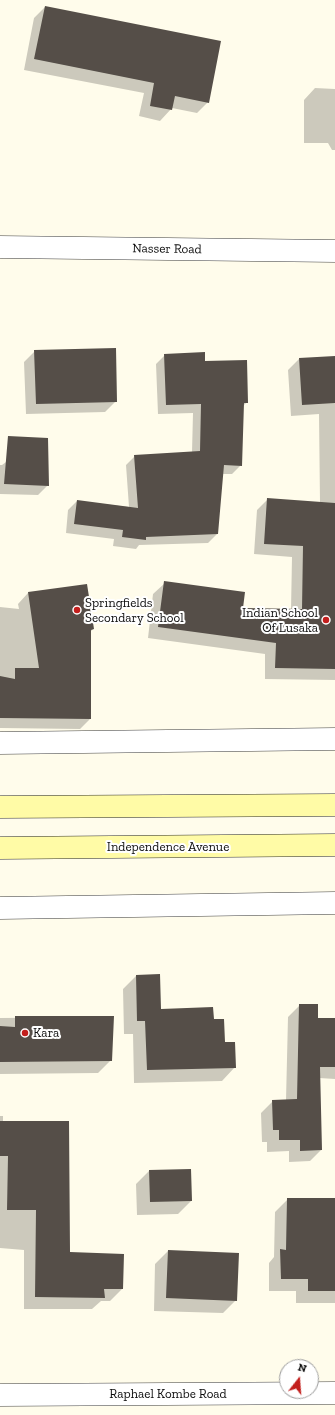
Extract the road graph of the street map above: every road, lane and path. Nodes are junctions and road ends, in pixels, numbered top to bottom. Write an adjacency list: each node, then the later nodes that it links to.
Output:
1 (0, 247): 2 (street, Nasser Road)
2 (335, 251)
3 (335, 740): 4 (street)
4 (0, 743)
5 (335, 805): 6 (main road)
6 (0, 807)
7 (335, 846): 8 (main road, Independence Avenue)
8 (0, 848)
9 (335, 903): 10 (street)
10 (0, 908)
11 (335, 1393): 12 (street, Raphael Kombe Road)
12 (0, 1395)

